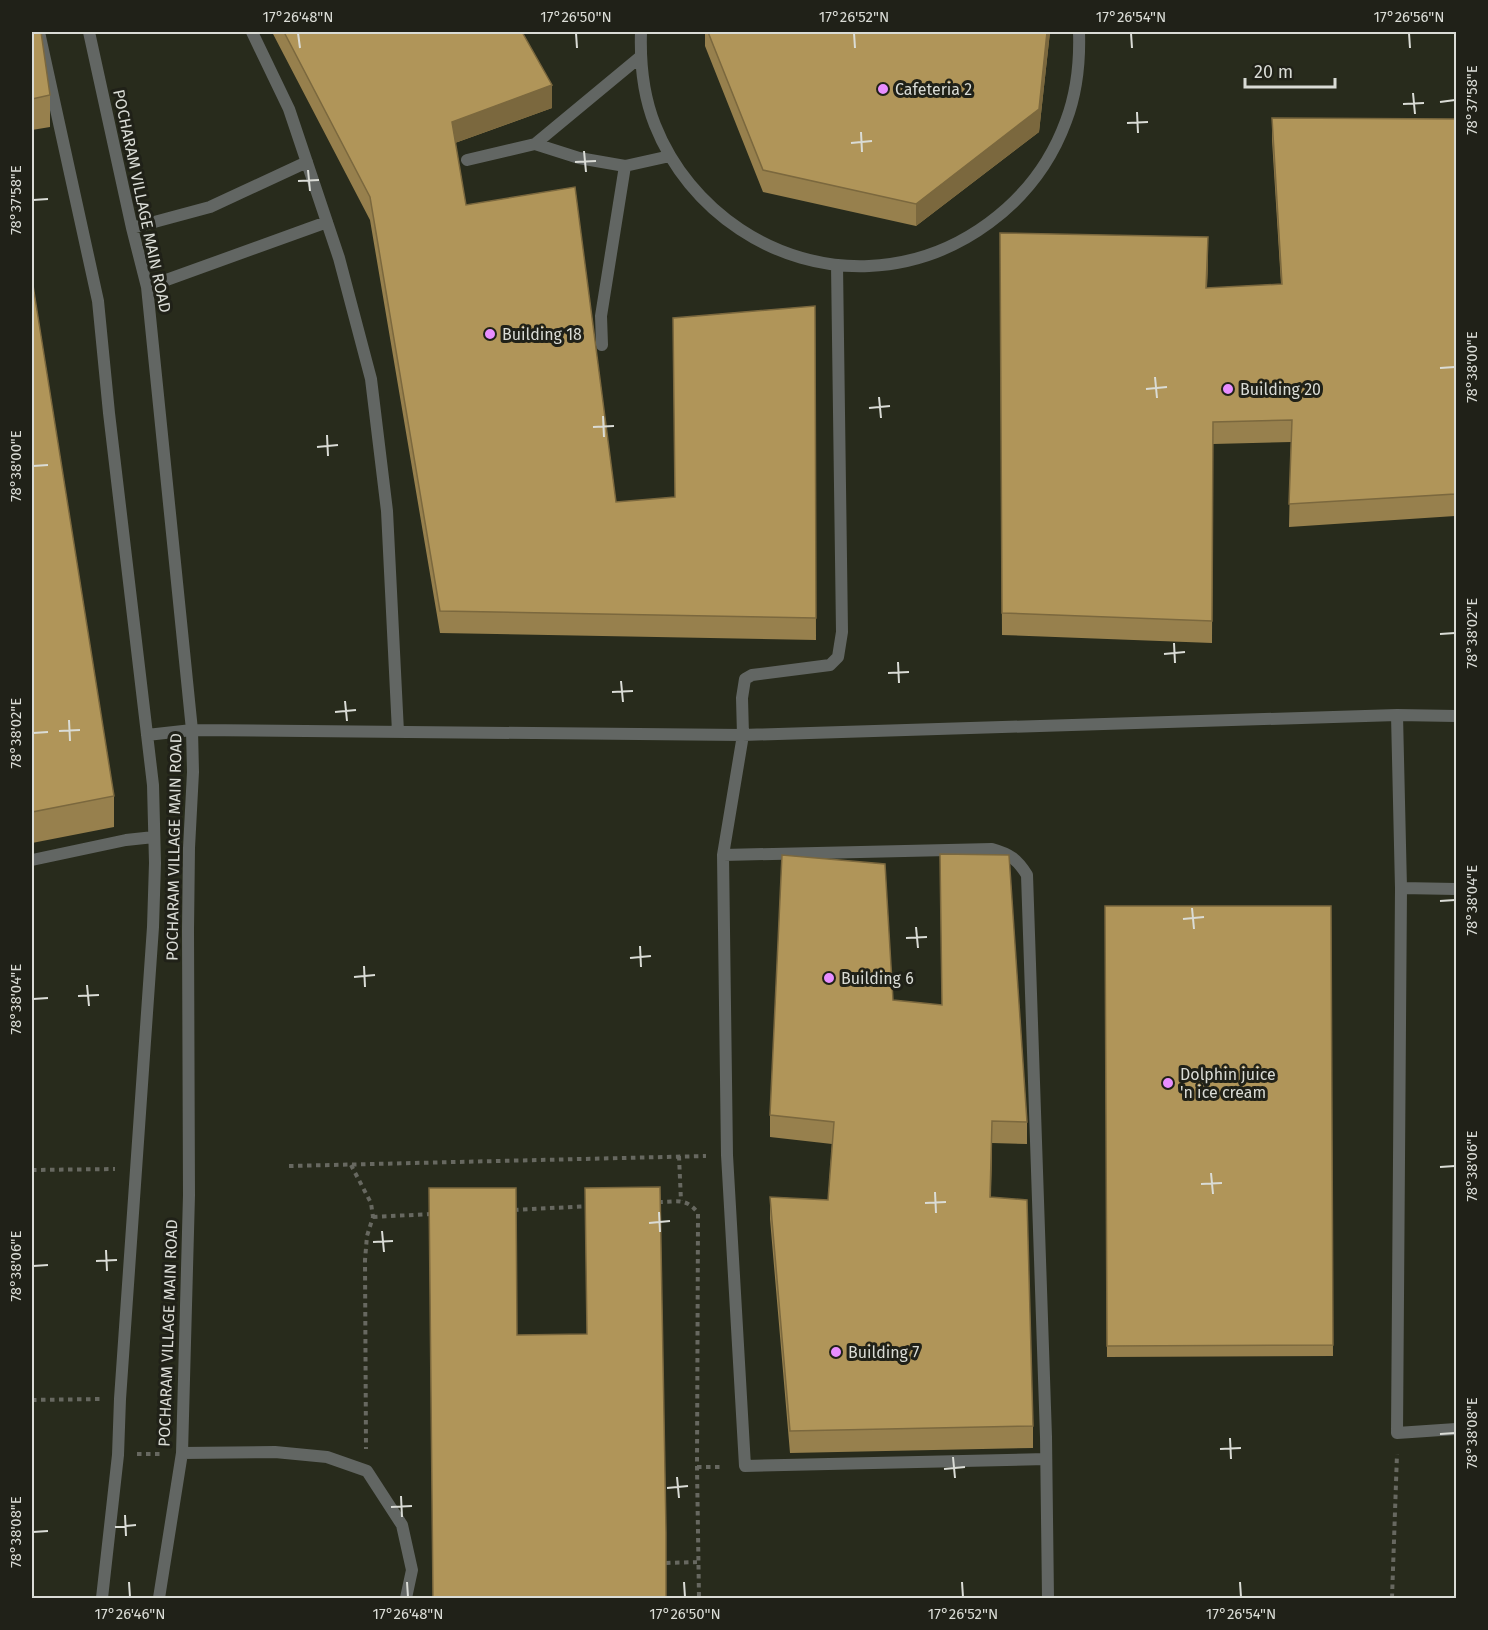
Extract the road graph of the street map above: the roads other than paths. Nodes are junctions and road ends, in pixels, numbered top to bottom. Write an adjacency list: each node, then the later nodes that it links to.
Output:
1 (39, 32): 21 (lane, POCHARAM VILLAGE MAIN ROAD)
2 (89, 32): 13 (lane, POCHARAM VILLAGE MAIN ROAD)
3 (252, 32): 10 (lane)
4 (641, 32): 6 (lane)
5 (1079, 32): 14 (lane)
6 (640, 57): 7 (lane); 8 (lane)
7 (535, 144): 9 (lane); 11 (lane)
8 (669, 156): 11 (lane); 14 (lane)
9 (467, 160)
10 (307, 162): 12 (lane); 13 (lane)
11 (625, 166): 16 (lane)
12 (327, 222): 15 (lane); 20 (lane)
13 (132, 228): 15 (lane, POCHARAM VILLAGE MAIN ROAD)
14 (837, 265): 22 (lane)
15 (147, 287): 19 (lane, POCHARAM VILLAGE MAIN ROAD)
16 (602, 345)
17 (1397, 715): 18 (lane); 22 (lane); 26 (lane)
18 (1456, 716)
19 (192, 730): 20 (lane); 21 (lane); 29 (lane, POCHARAM VILLAGE MAIN ROAD)
20 (398, 732): 22 (lane)
21 (147, 735): 23 (lane, POCHARAM VILLAGE MAIN ROAD)
22 (743, 735): 24 (lane)
23 (154, 837): 25 (lane); 31 (lane, POCHARAM VILLAGE MAIN ROAD)
24 (723, 855): 30 (lane); 30 (lane)
25 (32, 860)
26 (1401, 888): 27 (lane); 28 (lane)
27 (1456, 889)
28 (1456, 1429)
29 (182, 1453): 32 (lane, POCHARAM VILLAGE MAIN ROAD); 33 (lane)
30 (1046, 1459): 34 (lane)
31 (102, 1599)
32 (159, 1599)
33 (406, 1599)
34 (1048, 1599)

